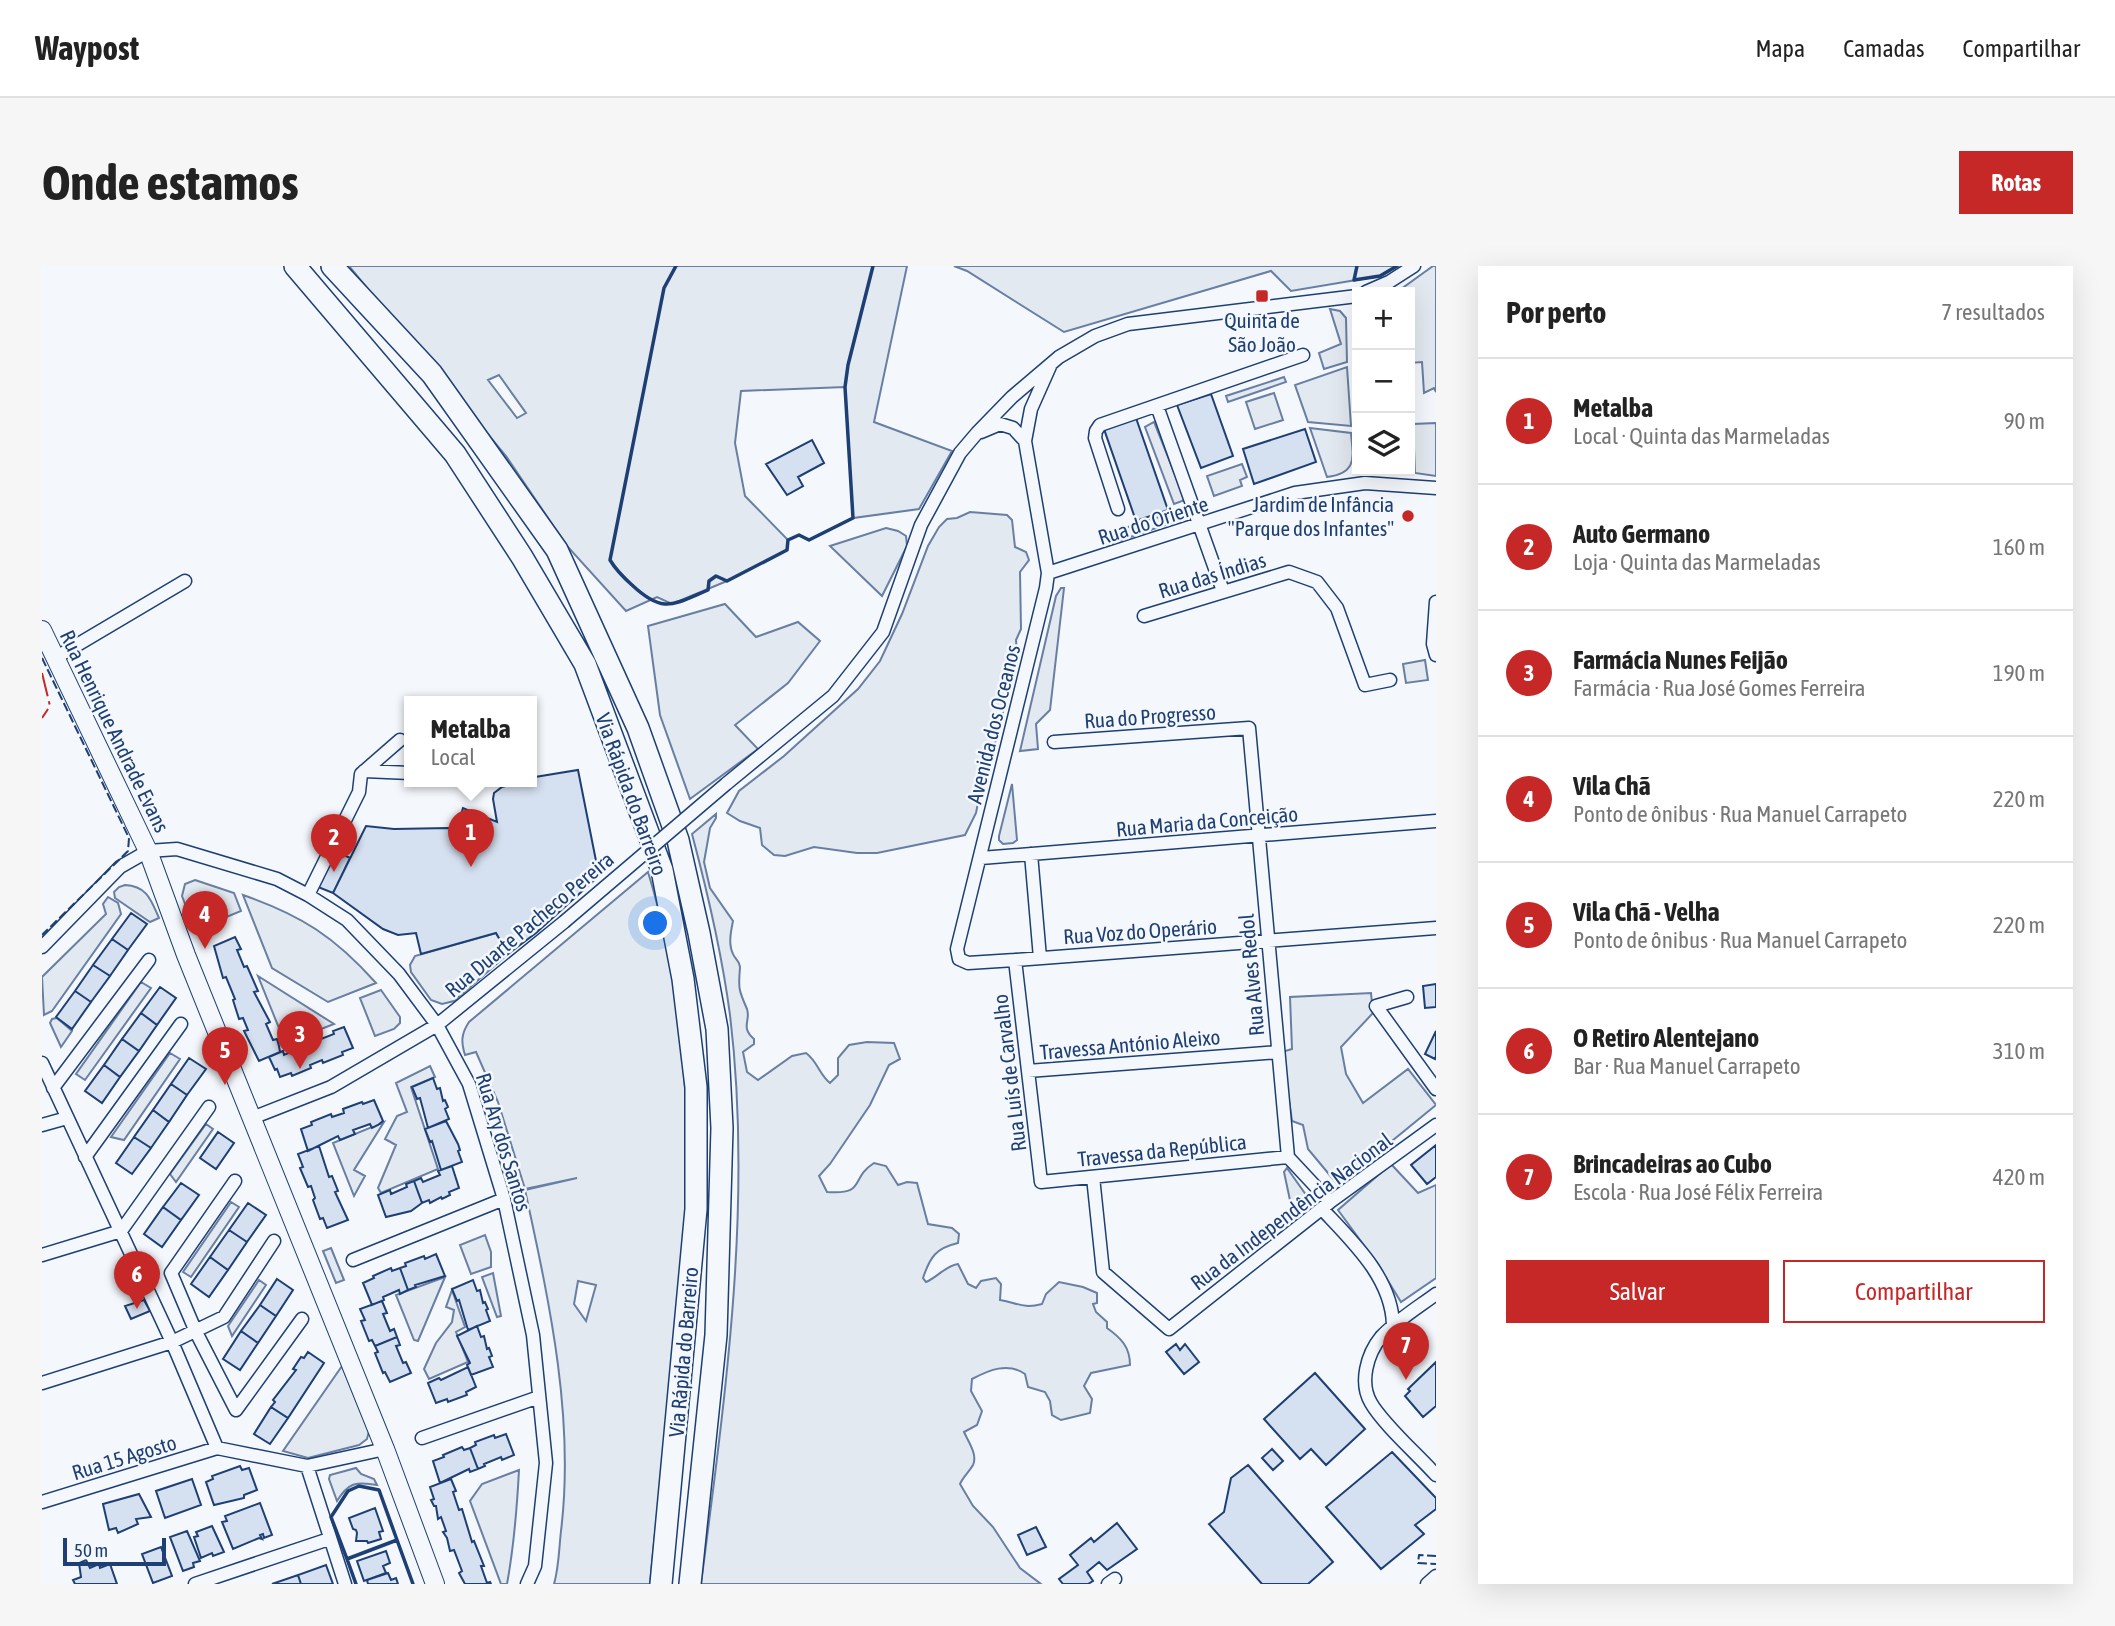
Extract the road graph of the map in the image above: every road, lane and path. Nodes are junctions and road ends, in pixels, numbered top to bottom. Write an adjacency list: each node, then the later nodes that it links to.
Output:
1 (295, 266): 84 (highway, Via Rápida do Barreiro)
2 (332, 266): 85 (highway, Via Rápida do Barreiro)
3 (1414, 266): 4 (street)
4 (1378, 287)
5 (1352, 297): 7 (street, Rua Duarte Pacheco Pereira)
6 (1303, 355): 8 (street)
7 (1051, 364): 9 (street, Rua Duarte Pacheco Pereira); 10 (street, Avenida dos Oceanos)
8 (1157, 406): 13 (street); 14 (street)
9 (976, 433): 10 (street); 43 (street, Rua Duarte Pacheco Pereira, bridge)
10 (1025, 441): 15 (street, Avenida dos Oceanos)
11 (1365, 477): 12 (street, Rua do Oriente); 14 (street, Rua do Oriente)
12 (1436, 488)
13 (1118, 509)
14 (1199, 524): 15 (street, Rua do Oriente); 17 (street)
15 (1048, 573): 33 (street, Avenida dos Oceanos)
16 (185, 581): 22 (street)
17 (1223, 591): 19 (street, Rua das Índias); 23 (street, Rua das Índias)
18 (1436, 602): 21 (street)
19 (1144, 616)
20 (42, 630): 22 (main road, Rua Henrique Andrade Evans)
21 (1436, 655)
22 (55, 658): 31 (main road, Rua Henrique Andrade Evans)
23 (1390, 680)
24 (1249, 728): 26 (street, Rua do Progresso); 30 (street, Rua Alves Redol)
25 (400, 740): 27 (street)
26 (1054, 742)
27 (364, 771): 28 (street); 34 (street)
28 (404, 773)
29 (1436, 821): 30 (street, Rua Maria da Conceição)
30 (1257, 836): 32 (street, Rua Maria da Conceição); 36 (street, Rua Alves Redol)
31 (148, 851): 34 (street, Rua Ary dos Santos); 37 (street); 51 (main road, Rua Henrique Andrade Evans)
32 (1031, 854): 33 (street, Rua Maria da Conceição); 38 (street)
33 (981, 858): 40 (street, Avenida dos Oceanos)
34 (308, 895): 43 (street, Rua Ary dos Santos)
35 (1436, 928): 36 (street, Rua Voz do Operário)
36 (1267, 940): 38 (street, Rua Voz do Operário); 44 (street, Rua Alves Redol)
37 (42, 947)
38 (1040, 958): 40 (street, Rua Voz do Operário)
39 (149, 960): 47 (street)
40 (1015, 960): 46 (street, Rua Luís de Carvalho)
41 (1407, 998): 48 (street)
42 (181, 1024): 54 (street)
43 (437, 1025): 51 (street, Rua Duarte Pacheco Pereira); 59 (street, Rua Ary dos Santos)
44 (1278, 1052): 46 (street, Travessa António Aleixo); 55 (street, Rua Alves Redol)
45 (42, 1063): 47 (street)
46 (1028, 1071): 58 (street, Rua Luís de Carvalho)
47 (53, 1088): 50 (street)
48 (1436, 1089)
49 (209, 1107): 61 (street)
50 (67, 1118): 52 (street); 54 (street)
51 (251, 1118): 74 (main road, Rua Henrique Andrade Evans)
52 (42, 1125)
53 (1436, 1125): 60 (street, Rua da Independência Nacional)
54 (85, 1157): 61 (street)
55 (1287, 1157): 56 (street, Travessa da República); 60 (street)
56 (1093, 1177): 58 (street, Travessa da República); 60 (street, Rua da Independência Nacional)
57 (235, 1181): 68 (street)
58 (1041, 1182)
59 (504, 1199): 64 (street); 71 (street, Rua Ary dos Santos)
60 (1326, 1205): 67 (street)
61 (121, 1231): 63 (street); 69 (street)
62 (274, 1241): 68 (street)
63 (42, 1255)
64 (353, 1260)
65 (1436, 1294): 67 (street)
66 (302, 1319): 68 (street)
67 (1393, 1325): 76 (street)
68 (196, 1332): 69 (street)
69 (172, 1342): 70 (street); 73 (street)
70 (42, 1383)
71 (540, 1397): 72 (street); 83 (street, Rua Ary dos Santos)
72 (422, 1438)
73 (217, 1448): 75 (street); 77 (street, Rua 15 Agosto)
74 (385, 1449): 75 (street); 82 (main road, Rua Henrique Andrade Evans)
75 (307, 1466): 78 (street)
76 (1436, 1475)
77 (42, 1502)
78 (329, 1539): 80 (street); 81 (street)
79 (1436, 1576): 86 (street)
80 (195, 1584)
81 (345, 1584)
82 (435, 1584)
83 (527, 1584)
84 (661, 1584)
85 (690, 1584)
86 (1427, 1584)

